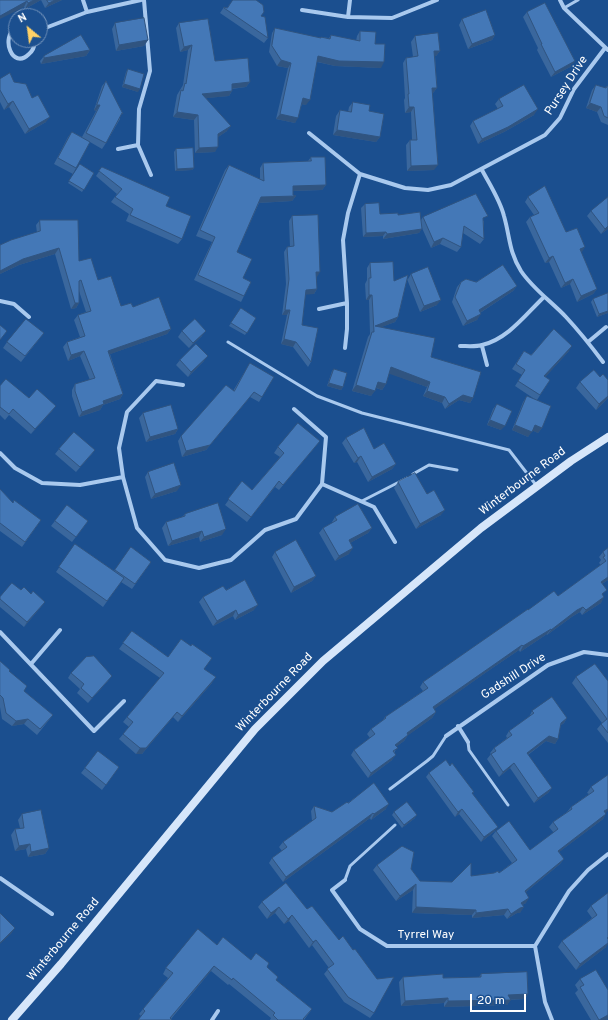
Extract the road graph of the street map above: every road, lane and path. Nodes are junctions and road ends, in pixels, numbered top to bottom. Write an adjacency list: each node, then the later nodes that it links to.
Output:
1 (83, 0): 10 (street)
2 (141, 0): 10 (street)
3 (144, 0): 17 (street)
4 (350, 0): 11 (street)
5 (437, 0): 11 (street)
6 (560, 0): 8 (street, Pursey Drive)
7 (578, 0): 8 (lane)
8 (564, 8): 15 (street, Pursey Drive)
9 (302, 10): 11 (street)
10 (87, 12): 12 (street)
11 (348, 17)
12 (48, 27)
13 (8, 33): 14 (street)
14 (33, 48)
15 (606, 49): 19 (street, Pursey Drive)
16 (309, 133): 20 (street, Pursey Drive)
17 (138, 145): 18 (street); 21 (street)
18 (118, 149)
19 (482, 170): 20 (street, Pursey Drive); 22 (street)
20 (360, 174): 24 (street)
21 (151, 175)
22 (544, 297): 29 (street); 31 (street)
23 (0, 301): 26 (street)
24 (347, 303): 25 (street); 32 (street)
25 (319, 309)
26 (29, 317)
27 (606, 327): 29 (street)
28 (228, 342): 42 (lane)
29 (588, 342): 33 (street)
30 (460, 346): 31 (street)
31 (482, 346): 34 (street)
32 (345, 348)
33 (603, 362)
34 (487, 365)
35 (183, 385): 40 (street)
36 (294, 409): 41 (street)
37 (608, 437): 42 (main road, Winterbourne Road)
38 (0, 453): 40 (street)
39 (457, 470): 43 (lane)
40 (123, 477): 41 (street)
41 (322, 484): 43 (street)
42 (536, 486): 62 (main road, Winterbourne Road)
43 (362, 501): 44 (street)
44 (395, 542)
45 (60, 630): 48 (street)
46 (0, 632): 48 (street)
47 (608, 655): 50 (street, Gadshill Drive)
48 (31, 664): 49 (street)
49 (124, 701)
50 (458, 726): 51 (street, Gadshill Drive); 52 (street)
51 (446, 736): 53 (lane)
52 (468, 742): 54 (lane)
53 (390, 789)
54 (508, 805)
55 (395, 825): 58 (lane)
56 (608, 854): 60 (street)
57 (0, 878): 59 (street)
58 (345, 880): 60 (street, Tyrrel Way)
59 (52, 914)
60 (535, 946): 64 (street)
61 (218, 1011): 63 (street)
62 (12, 1020)
63 (212, 1020)
64 (552, 1020)

